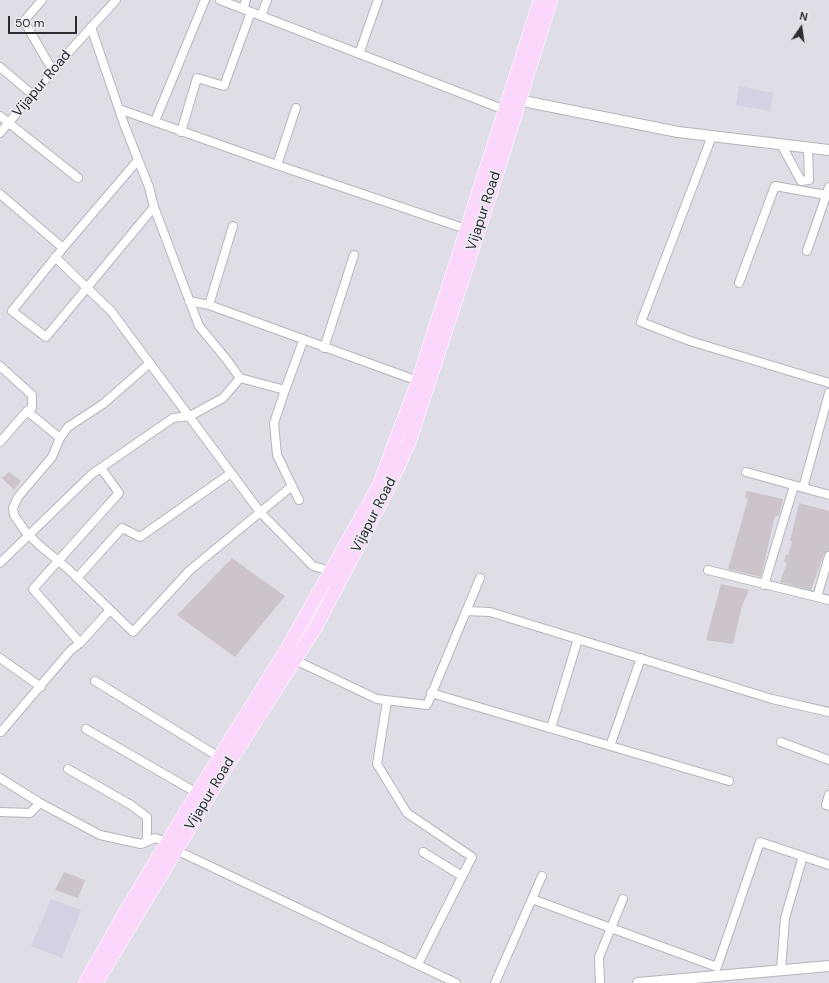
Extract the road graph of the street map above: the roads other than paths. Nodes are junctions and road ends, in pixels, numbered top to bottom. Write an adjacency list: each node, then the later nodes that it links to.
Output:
1 (42, 0): 15 (street)
2 (205, 0): 21 (street)
3 (220, 0): 10 (street)
4 (246, 0): 10 (street)
5 (267, 0): 11 (street)
6 (378, 0): 13 (street)
7 (540, 0): 17 (main road, Vijapur Road)
8 (550, 0): 17 (main road, Vijapur Road)
9 (112, 1): 12 (street, Vijapur Road)
10 (247, 10): 11 (street); 23 (street)
11 (261, 16): 13 (street)
12 (91, 27): 15 (street, Vijapur Road); 19 (street)
13 (359, 54): 17 (street)
14 (0, 67): 16 (street)
15 (53, 71): 16 (street, Vijapur Road)
16 (32, 95): 22 (street, Vijapur Road)
17 (511, 103): 25 (street); 36 (main road, Vijapur Road); 84 (main road, Vijapur Road)
18 (296, 108): 30 (street)
19 (118, 109): 21 (street); 29 (street)
20 (0, 116): 22 (street)
21 (155, 121): 23 (street)
22 (9, 123): 24 (street, Vijapur Road); 31 (street)
23 (181, 132): 30 (street)
24 (0, 133)
25 (712, 136): 26 (street); 51 (street)
26 (781, 144): 27 (street); 27 (street)
27 (808, 148): 28 (street)
28 (829, 150)
29 (138, 160): 34 (street); 37 (street)
30 (276, 165): 36 (street)
31 (78, 178)
32 (828, 191): 38 (street); 41 (street)
33 (0, 194): 37 (street)
34 (154, 207): 42 (street); 43 (street)
35 (234, 226): 44 (street)
36 (466, 229): 50 (main road, Vijapur Road)
37 (63, 248): 40 (street)
38 (807, 251)
39 (354, 255): 46 (street)
40 (55, 257): 42 (street); 42 (street)
41 (739, 283)
42 (88, 287): 47 (street)
43 (189, 301): 44 (street); 49 (street)
44 (209, 306): 45 (street)
45 (303, 341): 46 (street); 52 (street)
46 (324, 348): 50 (street)
47 (150, 363): 55 (street); 56 (street)
48 (0, 366): 54 (street)
49 (240, 378): 52 (street); 55 (street)
50 (418, 381): 72 (main road, Vijapur Road)
51 (829, 383)
52 (284, 390): 61 (street)
53 (829, 393): 63 (street)
54 (27, 411): 56 (street); 57 (street)
55 (190, 416): 58 (street); 60 (street)
56 (60, 438): 67 (street)
57 (0, 442)
58 (101, 468): 67 (street); 69 (street)
59 (746, 472): 62 (street)
60 (231, 473): 66 (street); 73 (street)
61 (292, 486): 65 (street); 66 (street)
62 (794, 486): 63 (street); 75 (street)
63 (803, 488): 64 (street)
64 (829, 495)
65 (299, 500)
66 (260, 512): 72 (street); 78 (street)
67 (30, 534): 69 (street); 70 (street)
68 (829, 556): 76 (street)
69 (58, 560): 73 (street); 81 (street)
70 (0, 563)
71 (708, 570): 75 (street)
72 (331, 571): 95 (main road, Vijapur Road)
73 (77, 578): 78 (street)
74 (480, 578): 79 (street)
75 (764, 585): 76 (street)
76 (817, 597): 77 (street)
77 (829, 600)
78 (110, 610): 81 (street)
79 (466, 612): 80 (street); 87 (street)
80 (578, 639): 83 (street); 90 (street)
81 (80, 643): 86 (street)
82 (0, 658): 86 (street)
83 (640, 658): 89 (street); 94 (street)
84 (295, 660): 88 (street); 106 (main road, Vijapur Road)
85 (94, 681): 95 (street)
86 (41, 686): 92 (street)
87 (431, 693): 88 (street); 90 (street)
88 (386, 701): 110 (street)
89 (829, 712)
90 (551, 728): 94 (street)
91 (86, 729): 100 (street)
92 (0, 733)
93 (781, 742): 96 (street)
94 (610, 746): 99 (street)
95 (219, 757): 100 (main road, Vijapur Road)
96 (829, 760)
97 (68, 769): 105 (street)
98 (0, 778): 102 (street)
99 (728, 781)
100 (197, 793): 106 (main road, Vijapur Road)
101 (829, 794): 103 (street)
102 (40, 803): 104 (street); 105 (street)
103 (829, 806)
104 (0, 812)
105 (146, 841): 106 (street)
106 (171, 846): 115 (street); 118 (main road, Vijapur Road)
107 (423, 852): 110 (street)
108 (803, 856): 109 (street); 114 (street); 117 (street)
109 (829, 865)
110 (462, 876): 115 (street)
111 (542, 876): 112 (street)
112 (532, 899): 114 (street); 120 (street)
113 (623, 899): 114 (street)
114 (611, 928): 121 (street)
115 (418, 964): 119 (street)
116 (829, 966): 117 (street)
117 (781, 970): 122 (street)
118 (88, 983)
119 (456, 983)
120 (495, 983)
121 (600, 983)
122 (638, 983)

